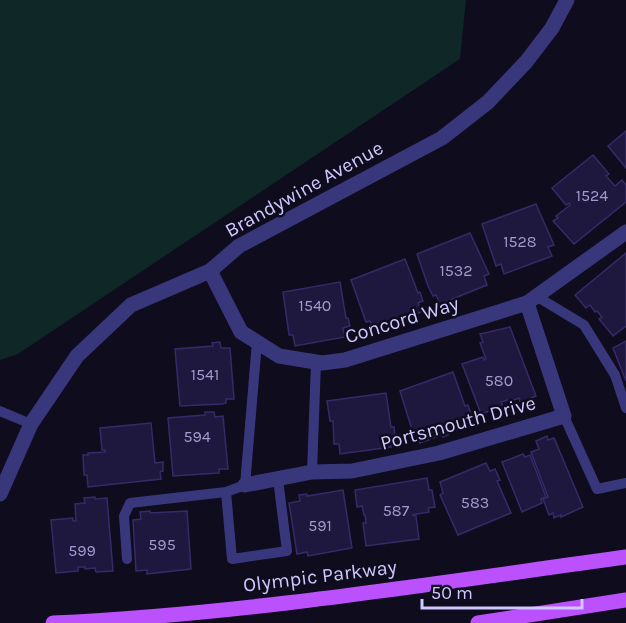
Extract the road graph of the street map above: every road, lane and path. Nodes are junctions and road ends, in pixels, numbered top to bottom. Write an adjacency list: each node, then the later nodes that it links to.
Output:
1 (567, 0): 3 (street, Brandywine Avenue)
2 (626, 232): 4 (street, Concord Way)
3 (210, 272): 5 (street, Concord Way); 10 (street, Brandywine Avenue)
4 (531, 300): 6 (street, Concord Way); 7 (lane); 9 (street, Portsmouth Drive)
5 (257, 342): 6 (street, Concord Way); 14 (lane)
6 (316, 362): 11 (lane)
7 (626, 408)
8 (0, 411): 10 (lane)
9 (564, 416): 11 (street, Portsmouth Drive); 13 (lane)
10 (31, 424): 16 (street, Brandywine Avenue)
11 (312, 472): 12 (street, Portsmouth Drive)
12 (278, 479): 14 (street, Portsmouth Drive); 15 (lane)
13 (626, 483)
14 (245, 485): 15 (lane)
15 (226, 492): 18 (lane)
16 (0, 494)
17 (626, 557): 20 (main road, Olympic Parkway)
18 (126, 559)
19 (626, 600): 21 (main road)
20 (53, 623)
21 (478, 623)

